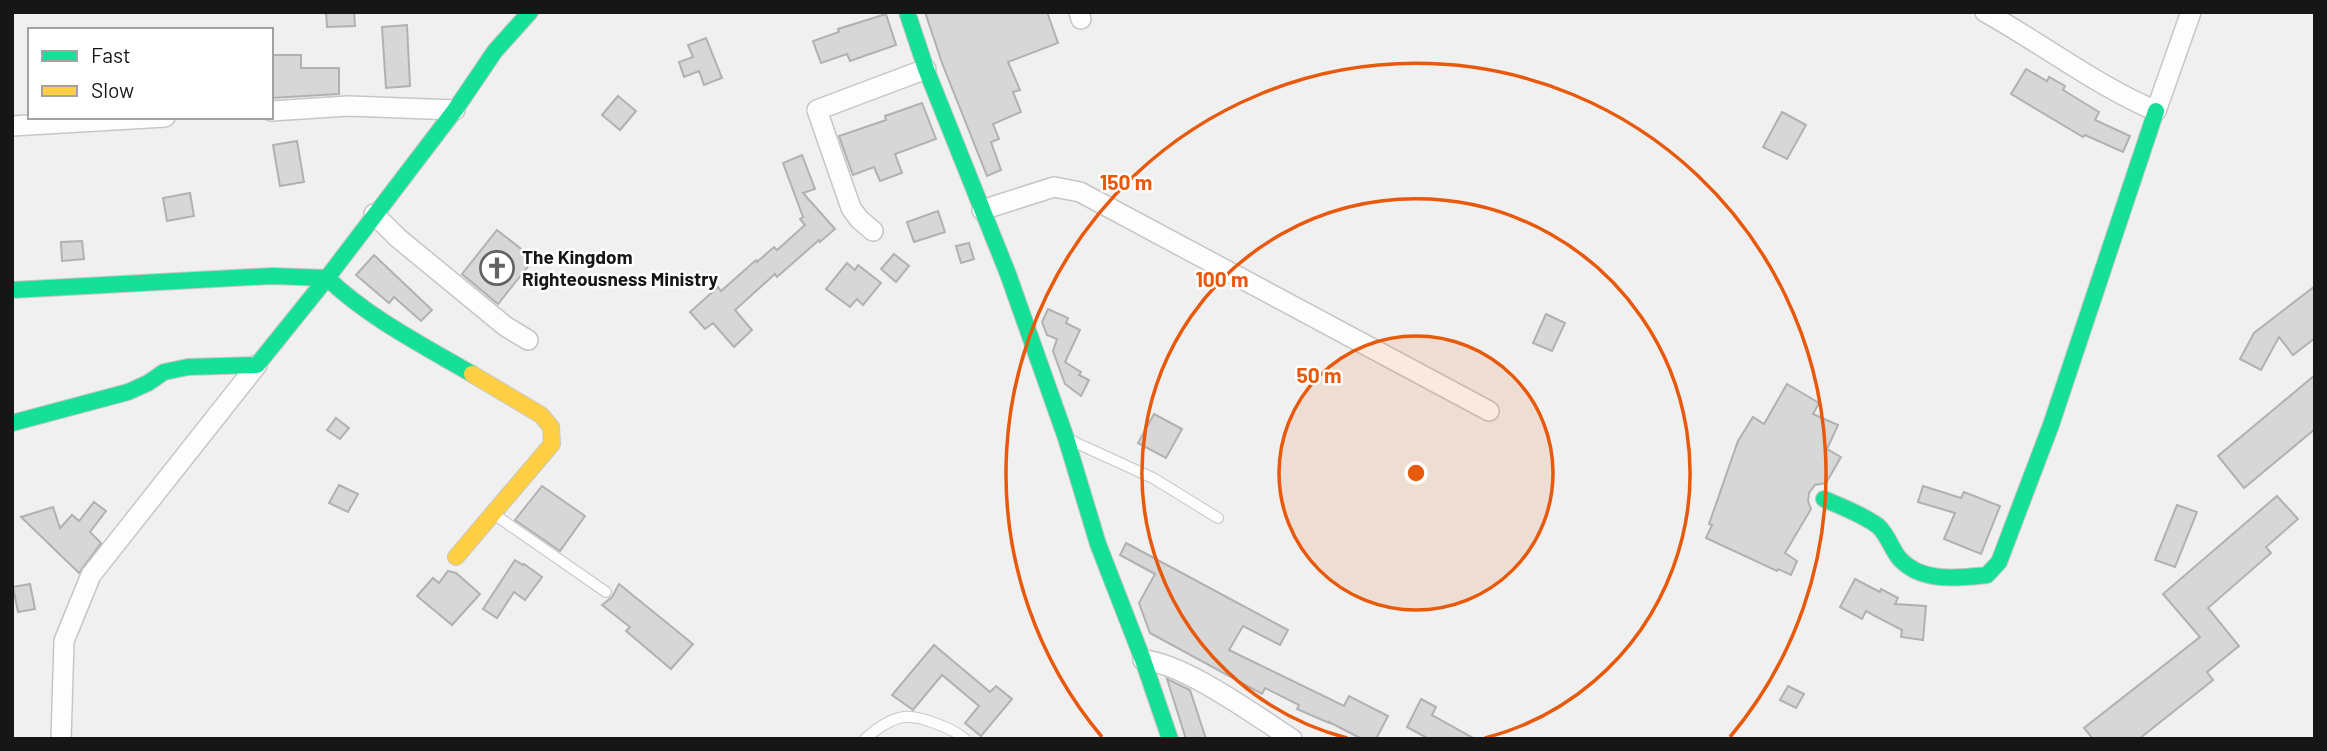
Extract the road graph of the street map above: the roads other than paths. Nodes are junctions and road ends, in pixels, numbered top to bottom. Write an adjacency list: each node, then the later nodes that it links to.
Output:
1 (530, 12): 6 (street)
2 (907, 12): 5 (street)
3 (1985, 12): 8 (street)
4 (2191, 12): 8 (street)
5 (926, 69): 11 (street); 13 (street)
6 (455, 110): 7 (street); 12 (street)
7 (273, 111)
8 (2156, 111): 21 (street)
9 (131, 119): 10 (street)
10 (12, 126)
11 (982, 210): 18 (street); 20 (street)
12 (374, 214): 14 (street); 16 (street)
13 (873, 231)
14 (327, 278): 15 (street); 17 (street); 22 (street)
15 (12, 290)
16 (528, 341)
17 (257, 365): 19 (street); 27 (street)
18 (1489, 411)
19 (12, 423)
20 (1066, 438): 23 (lane); 26 (street)
21 (1824, 499)
22 (494, 514): 24 (street); 25 (lane)
23 (1218, 518)
24 (456, 557)
25 (606, 592)
26 (1143, 660): 30 (street); 31 (street)
27 (61, 739)
28 (865, 739): 29 (lane)
29 (965, 739)
30 (1170, 739)
31 (1292, 739)

